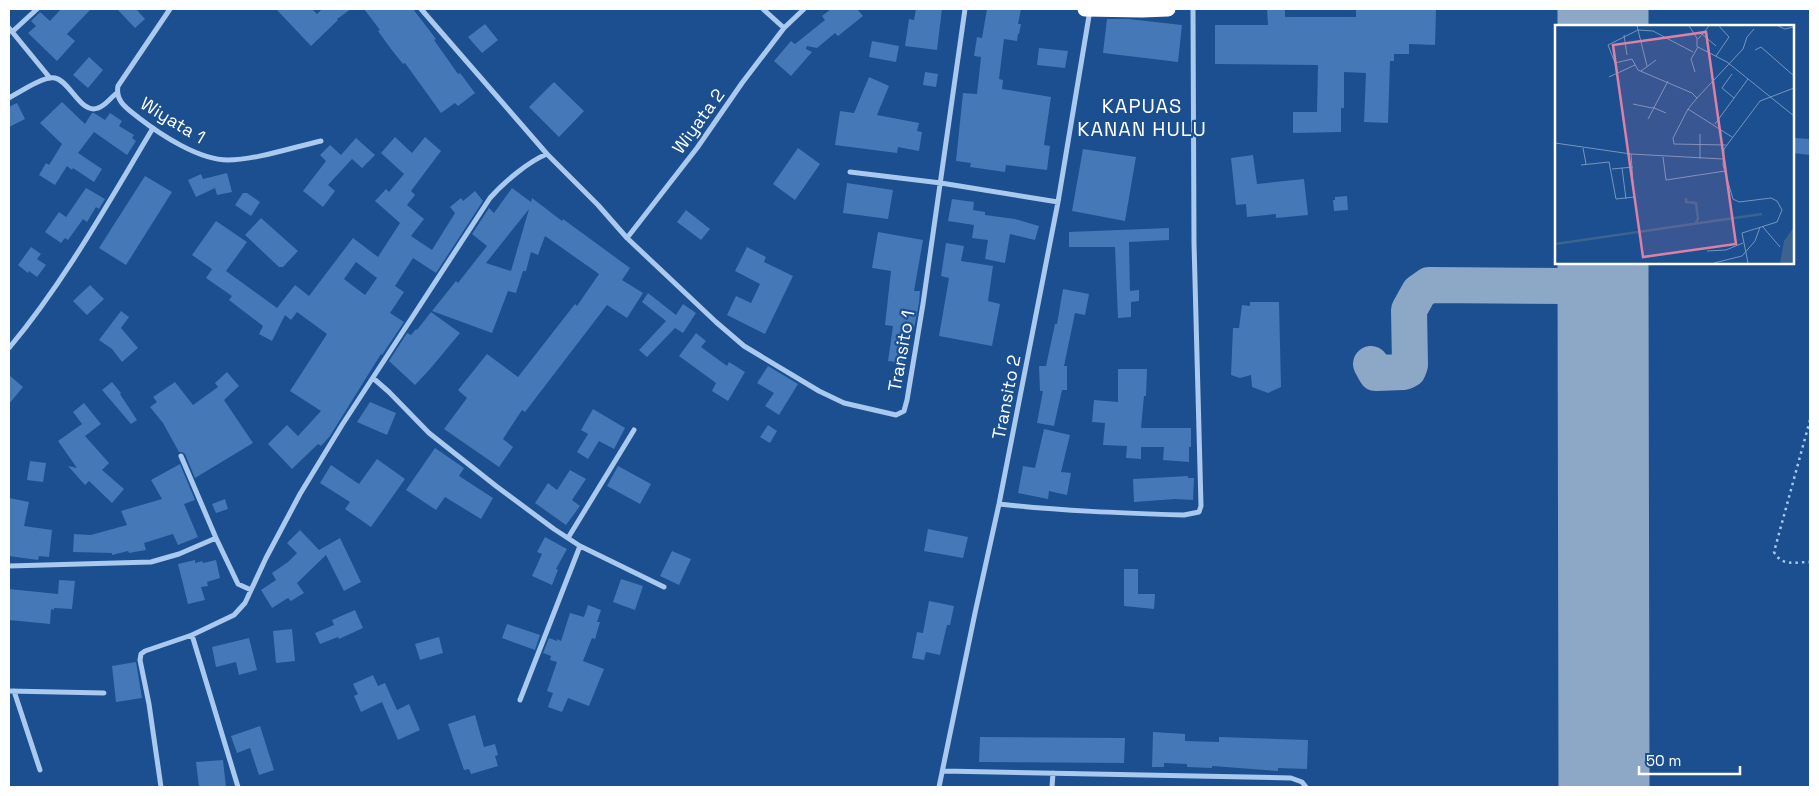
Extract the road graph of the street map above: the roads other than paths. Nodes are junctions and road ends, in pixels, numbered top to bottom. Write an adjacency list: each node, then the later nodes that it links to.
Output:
1 (38, 9): 11 (street)
2 (170, 9): 13 (street)
3 (421, 9): 17 (street)
4 (763, 9): 10 (street)
5 (804, 9): 10 (street, Wiyata 2)
6 (965, 9): 19 (street, Transito 1)
7 (1088, 9): 8 (highway); 20 (street, Transito 2)
8 (1168, 9)
9 (1192, 9): 26 (street)
10 (784, 28): 21 (street, Wiyata 2)
11 (10, 30): 12 (street)
12 (50, 78): 13 (street); 14 (street)
13 (116, 93): 15 (street, Wiyata 1)
14 (9, 98)
15 (153, 128): 16 (street, Wiyata 1); 22 (street)
16 (321, 141)
17 (547, 154): 21 (street); 23 (street)
18 (850, 172): 19 (street)
19 (940, 183): 20 (street); 21 (street, Transito 1)
20 (1058, 202): 26 (street, Transito 2)
21 (627, 238)
22 (9, 348)
23 (373, 378): 28 (street); 32 (street)
24 (634, 430): 28 (street)
25 (181, 456): 27 (street)
26 (1000, 504): 38 (street, Transito 2)
27 (216, 538): 30 (street); 32 (street)
28 (568, 538): 29 (street)
29 (580, 546): 31 (street); 36 (street)
30 (9, 566)
31 (664, 587)
32 (251, 590): 33 (street)
33 (192, 635): 40 (street); 41 (street)
34 (12, 691): 35 (street); 37 (street)
35 (104, 693)
36 (520, 700)
37 (40, 770)
38 (943, 771): 39 (street); 42 (street, Transito 2)
39 (1053, 774): 43 (street); 44 (street)
40 (161, 787)
41 (238, 787)
42 (939, 787)
43 (1052, 787)
44 (1306, 787)

